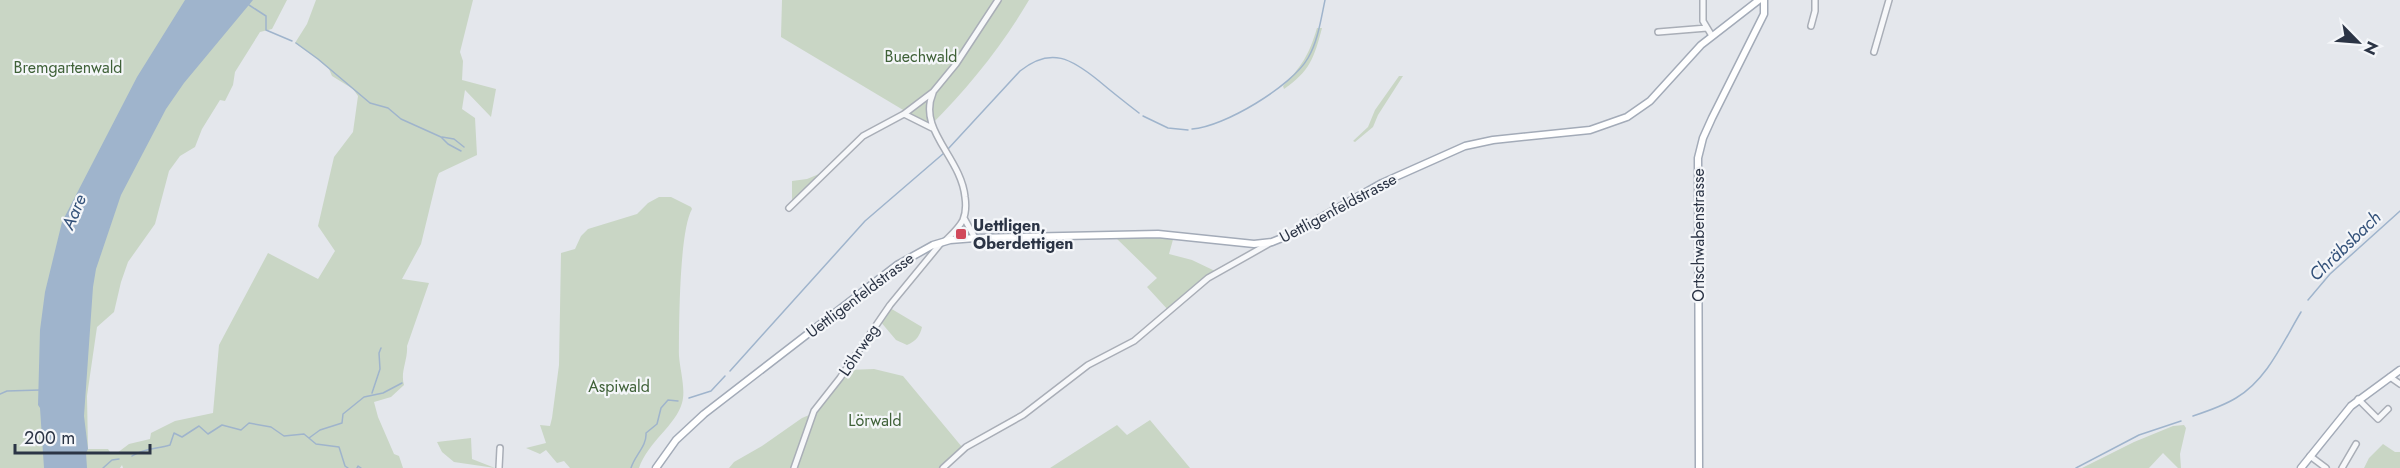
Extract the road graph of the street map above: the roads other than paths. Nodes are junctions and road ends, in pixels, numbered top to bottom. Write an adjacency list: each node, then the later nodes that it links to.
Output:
1 (998, 0): 11 (street)
2 (1703, 0): 7 (street)
3 (1815, 0): 6 (street)
4 (1889, 0): 10 (street)
5 (1759, 1): 9 (main road, Uettligenfeldstrasse); 33 (main road, Ortschwabenstrasse)
6 (1811, 26)
7 (1707, 28): 8 (street); 9 (street)
8 (1658, 32)
9 (1712, 36): 18 (main road, Uettligenfeldstrasse)
10 (1874, 52)
11 (933, 92): 12 (street); 13 (street)
12 (904, 114): 13 (street); 14 (street)
13 (933, 129): 15 (street)
14 (789, 208)
15 (964, 218): 16 (street); 17 (street, Löhrweg)
16 (975, 238): 17 (main road, Uettligenfeldstrasse); 19 (main road, Uettligenfeldstrasse)
17 (943, 242): 30 (main road, Uettligenfeldstrasse); 31 (street, Löhrweg)
18 (1272, 242): 19 (main road, Uettligenfeldstrasse); 20 (street)
19 (1250, 244): 20 (street)
20 (1251, 254): 32 (street)
21 (2400, 370): 22 (main road)
22 (2390, 377): 23 (street); 24 (main road)
23 (2400, 384)
24 (2358, 399): 25 (street); 28 (main road)
25 (2388, 409)
26 (2356, 444): 36 (street)
27 (500, 448): 29 (street)
28 (2310, 456): 34 (main road); 35 (street)
29 (499, 468)
30 (656, 468)
31 (794, 468)
32 (943, 468)
33 (1699, 468)
34 (2301, 468)
35 (2326, 468)
36 (2342, 468)

